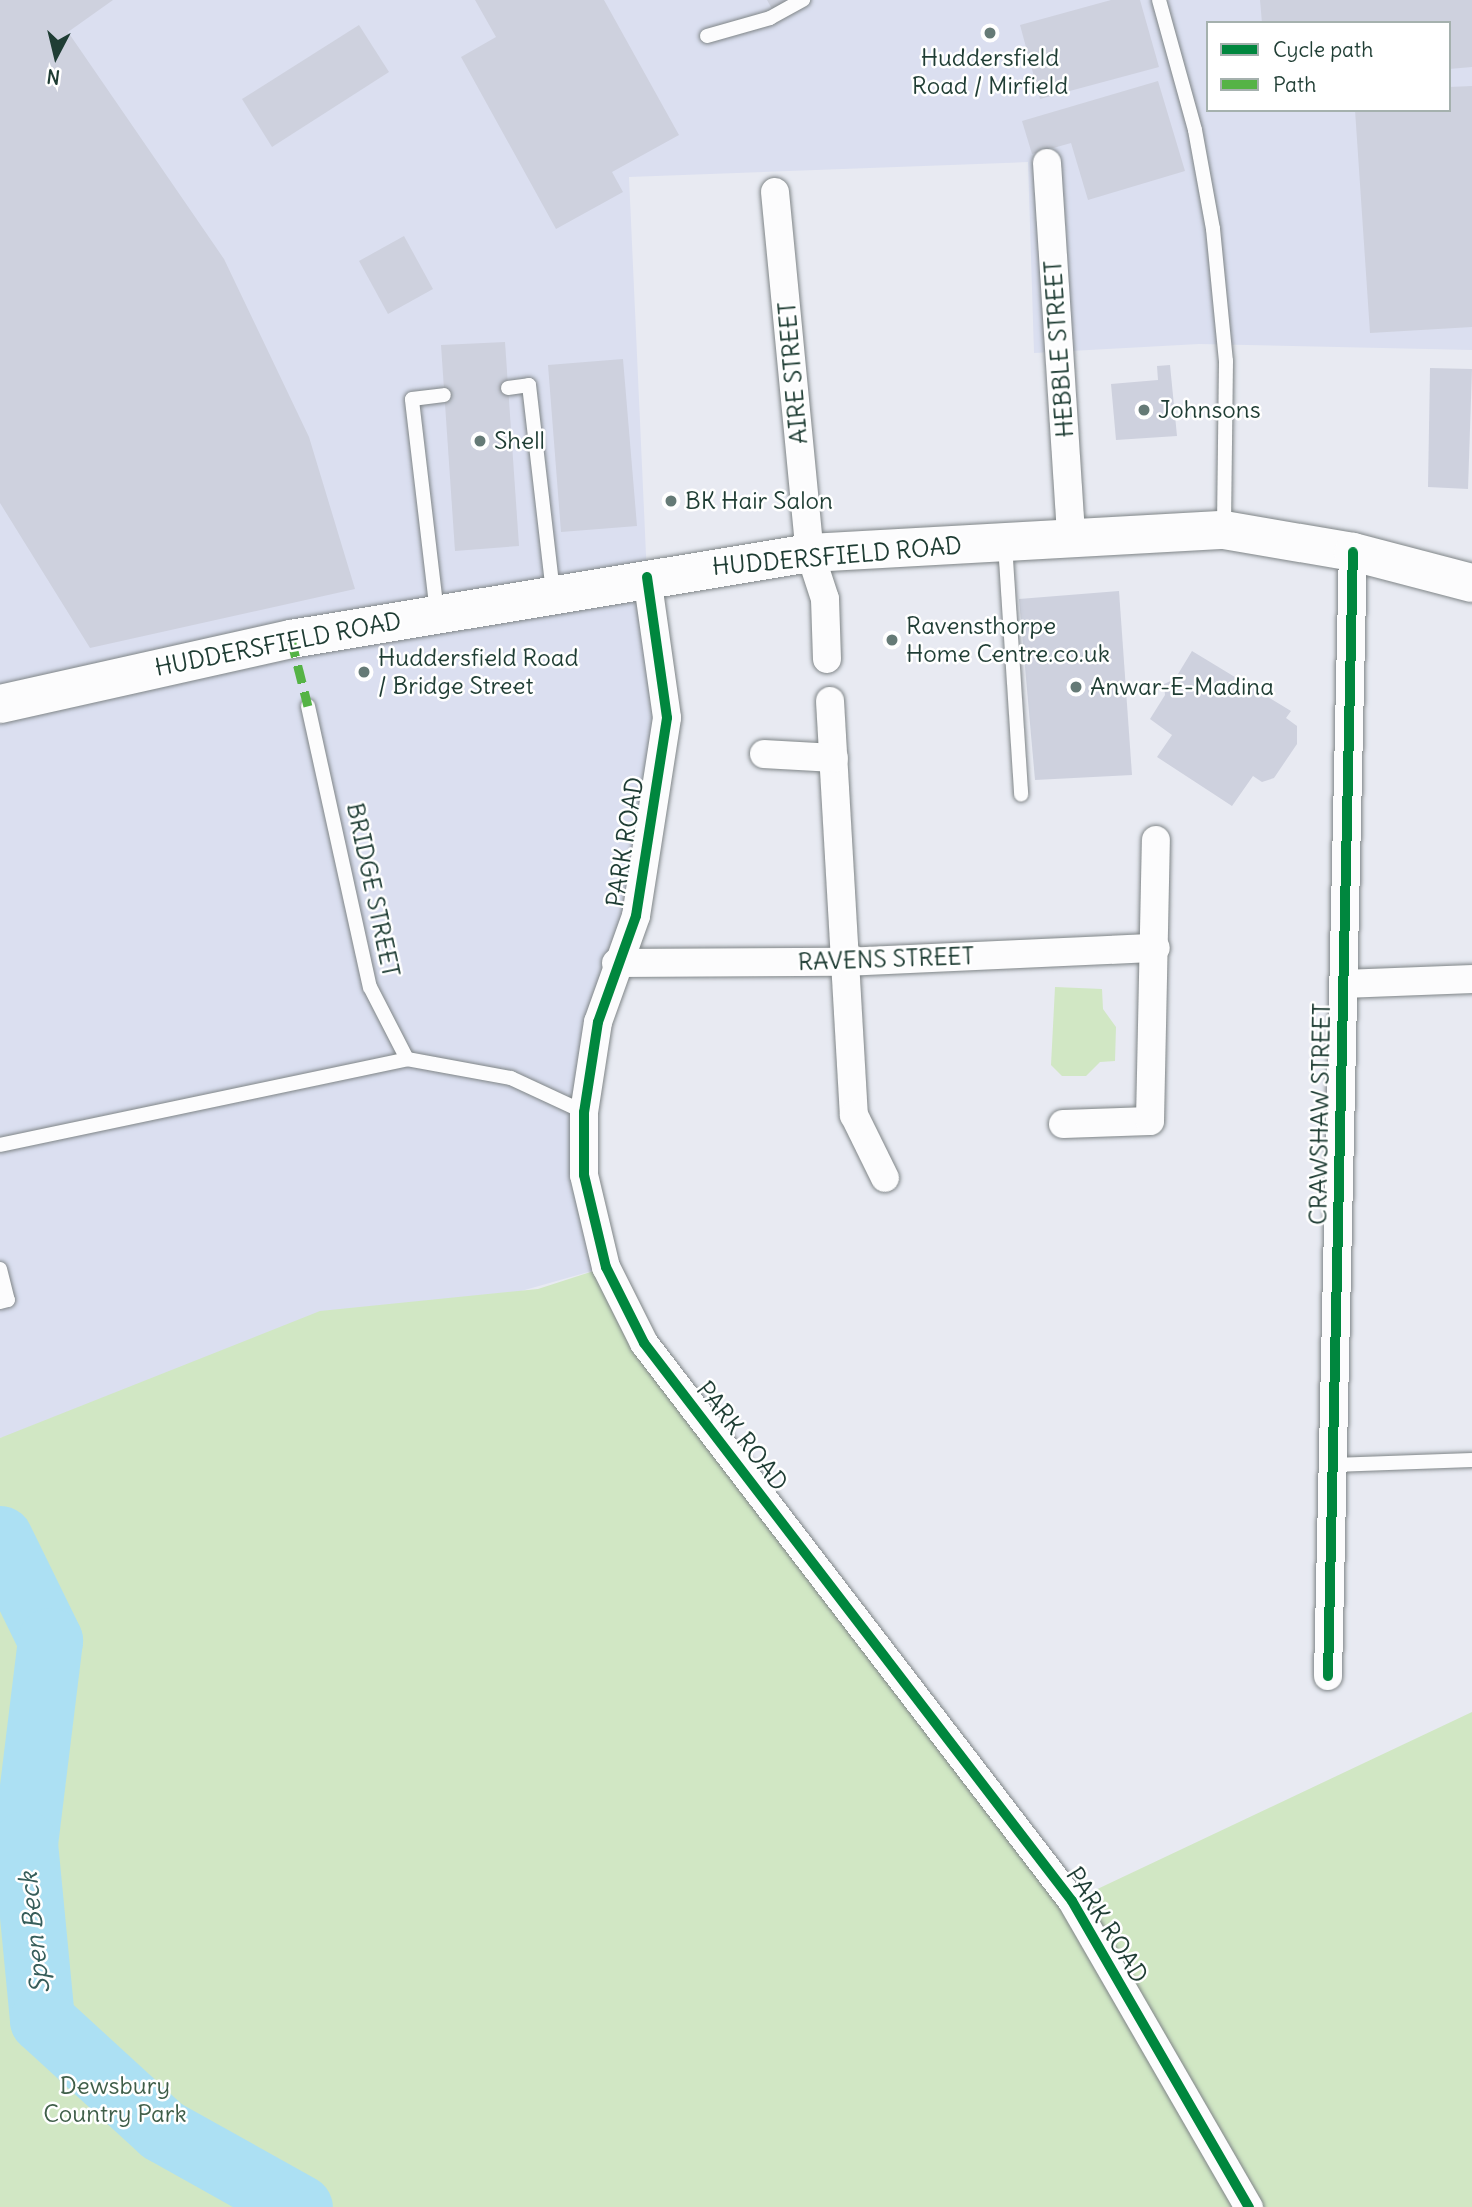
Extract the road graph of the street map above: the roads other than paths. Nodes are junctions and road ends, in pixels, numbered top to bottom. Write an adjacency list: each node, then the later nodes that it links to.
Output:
1 (803, 0): 3 (lane)
2 (1159, 0): 8 (lane)
3 (707, 36)
4 (1047, 163): 9 (street, HEBBLE STREET)
5 (775, 192): 12 (street, AIRE STREET)
6 (508, 388): 15 (lane)
7 (444, 395): 16 (lane)
8 (1224, 530): 9 (highway, HUDDERSFIELD ROAD); 11 (highway, HUDDERSFIELD ROAD)
9 (1071, 536): 10 (highway, HUDDERSFIELD ROAD)
10 (1004, 541): 12 (highway, HUDDERSFIELD ROAD); 23 (lane)
11 (1353, 552): 14 (highway, HUDDERSFIELD ROAD); 29 (street, CRAWSHAW STREET)
12 (810, 553): 13 (highway, HUDDERSFIELD ROAD); 17 (street, AIRE STREET)
13 (646, 577): 15 (highway, HUDDERSFIELD ROAD); 27 (street, PARK ROAD)
14 (1472, 583)
15 (553, 593): 16 (highway, HUDDERSFIELD ROAD)
16 (437, 613): 19 (highway, HUDDERSFIELD ROAD)
17 (827, 659)
18 (830, 701): 22 (street)
19 (0, 704)
20 (308, 706): 30 (lane, BRIDGE STREET)
21 (764, 754): 22 (street)
22 (834, 758): 26 (street)
23 (1021, 794)
24 (1156, 840): 25 (street)
25 (1156, 948): 26 (street, RAVENS STREET); 32 (street)
26 (844, 962): 27 (street, RAVENS STREET); 34 (street)
27 (616, 963): 31 (street, PARK ROAD)
28 (1472, 979): 29 (street)
29 (1344, 984): 38 (street, CRAWSHAW STREET)
30 (407, 1059): 31 (lane); 33 (lane)
31 (584, 1112): 40 (street, PARK ROAD)
32 (1063, 1124)
33 (0, 1145)
34 (886, 1178)
35 (0, 1269): 36 (lane)
36 (0, 1301)
37 (1472, 1460): 38 (lane)
38 (1333, 1465): 39 (street, CRAWSHAW STREET)
39 (1328, 1676)
40 (1249, 2207)

